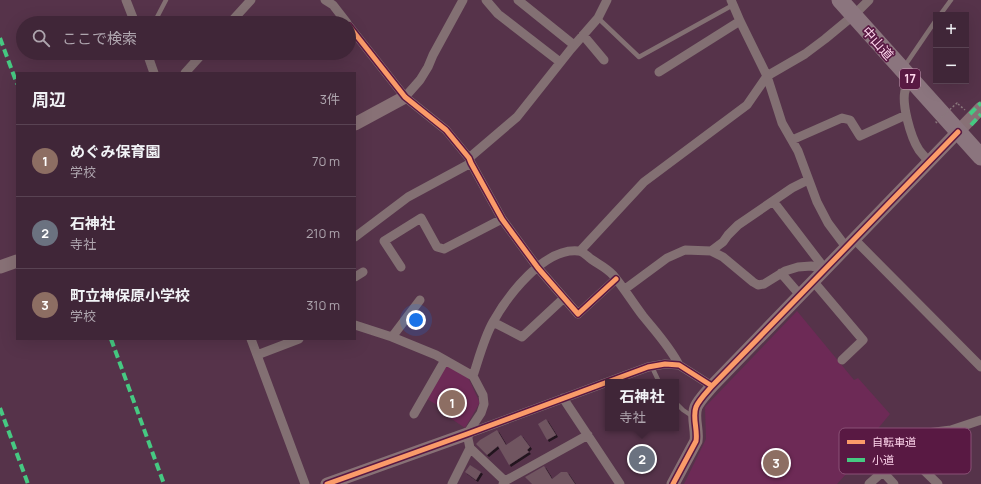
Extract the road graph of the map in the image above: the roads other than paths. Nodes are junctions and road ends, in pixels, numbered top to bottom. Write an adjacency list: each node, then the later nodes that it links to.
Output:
1 (126, 0): 14 (street)
2 (166, 0): 15 (lane)
3 (251, 0): 16 (street)
4 (325, 0): 17 (street)
5 (463, 0): 34 (street)
6 (486, 0): 28 (street)
7 (518, 0): 24 (street)
8 (606, 0): 19 (street)
9 (840, 0): 18 (highway, 中山道 / 17)
10 (869, 0): 18 (street)
11 (951, 0): 13 (lane)
12 (732, 2): 19 (lane); 20 (street)
13 (942, 12)
14 (132, 16)
15 (158, 16)
16 (236, 16)
17 (342, 16)
18 (854, 16): 32 (highway, 中山道 / 17); 33 (street)
19 (598, 18): 23 (street)
20 (740, 20): 31 (street); 33 (street)
21 (933, 26): 32 (lane)
22 (356, 35): 34 (street)
23 (583, 35): 24 (street); 27 (street)
24 (574, 45): 28 (street)
25 (149, 60): 29 (street)
26 (197, 60): 30 (street)
27 (604, 60)
28 (560, 62): 41 (street)
29 (154, 72)
30 (186, 72)
31 (659, 72)
32 (907, 75): 36 (street); 38 (highway, 中山道 / 17)
33 (767, 76): 39 (street); 48 (street)
34 (405, 97): 37 (street); 41 (street)
35 (981, 108): 38 (street)
36 (906, 115): 39 (street); 42 (street)
37 (356, 123)
38 (958, 132): 40 (highway, 中山道 / 17); 42 (street)
39 (792, 140): 43 (street)
40 (981, 157)
41 (470, 160): 45 (street); 46 (street)
42 (929, 162): 47 (street)
43 (808, 180): 44 (street); 47 (street)
44 (773, 201): 49 (street); 54 (street)
45 (502, 219): 52 (street); 53 (street)
46 (356, 236)
47 (850, 243): 54 (street); 74 (street)
48 (580, 251): 53 (street); 58 (street)
49 (711, 251): 56 (street); 60 (street)
50 (16, 261): 51 (street)
51 (0, 267)
52 (401, 267)
53 (538, 268): 62 (street); 64 (street)
54 (825, 269): 56 (street); 59 (street)
55 (363, 272): 57 (street)
56 (781, 273): 61 (street)
57 (356, 276)
58 (616, 279): 60 (street); 62 (street)
59 (813, 281): 61 (street); 71 (street)
60 (625, 289): 72 (street)
61 (800, 295): 79 (street)
62 (564, 298): 64 (street)
63 (420, 300): 66 (street)
64 (493, 322): 75 (street)
65 (356, 325): 66 (street)
66 (392, 337): 70 (street)
67 (251, 340): 69 (street)
68 (296, 340): 69 (street)
69 (257, 355): 93 (street)
70 (445, 360): 75 (street); 82 (street)
71 (842, 360)
72 (679, 365): 73 (street); 79 (street)
73 (652, 367): 76 (street); 77 (lane)
74 (981, 367)
75 (473, 376): 86 (street)
76 (618, 379)
77 (658, 379)
78 (605, 383): 80 (street)
79 (712, 386): 83 (street)
80 (563, 398): 86 (street); 87 (street)
81 (679, 406): 83 (lane)
82 (414, 414)
83 (695, 419): 97 (street)
84 (981, 421): 85 (street)
85 (958, 428)
86 (467, 434): 88 (street); 94 (street)
87 (588, 435): 92 (street); 96 (street)
88 (470, 448): 92 (street); 95 (street)
89 (880, 474): 98 (street)
90 (884, 474): 99 (street)
91 (928, 474): 100 (street)
92 (504, 483)
93 (305, 484)
94 (327, 484)
95 (452, 484)
96 (620, 484)
97 (673, 484)
98 (869, 484)
99 (894, 484)
100 (938, 484)

